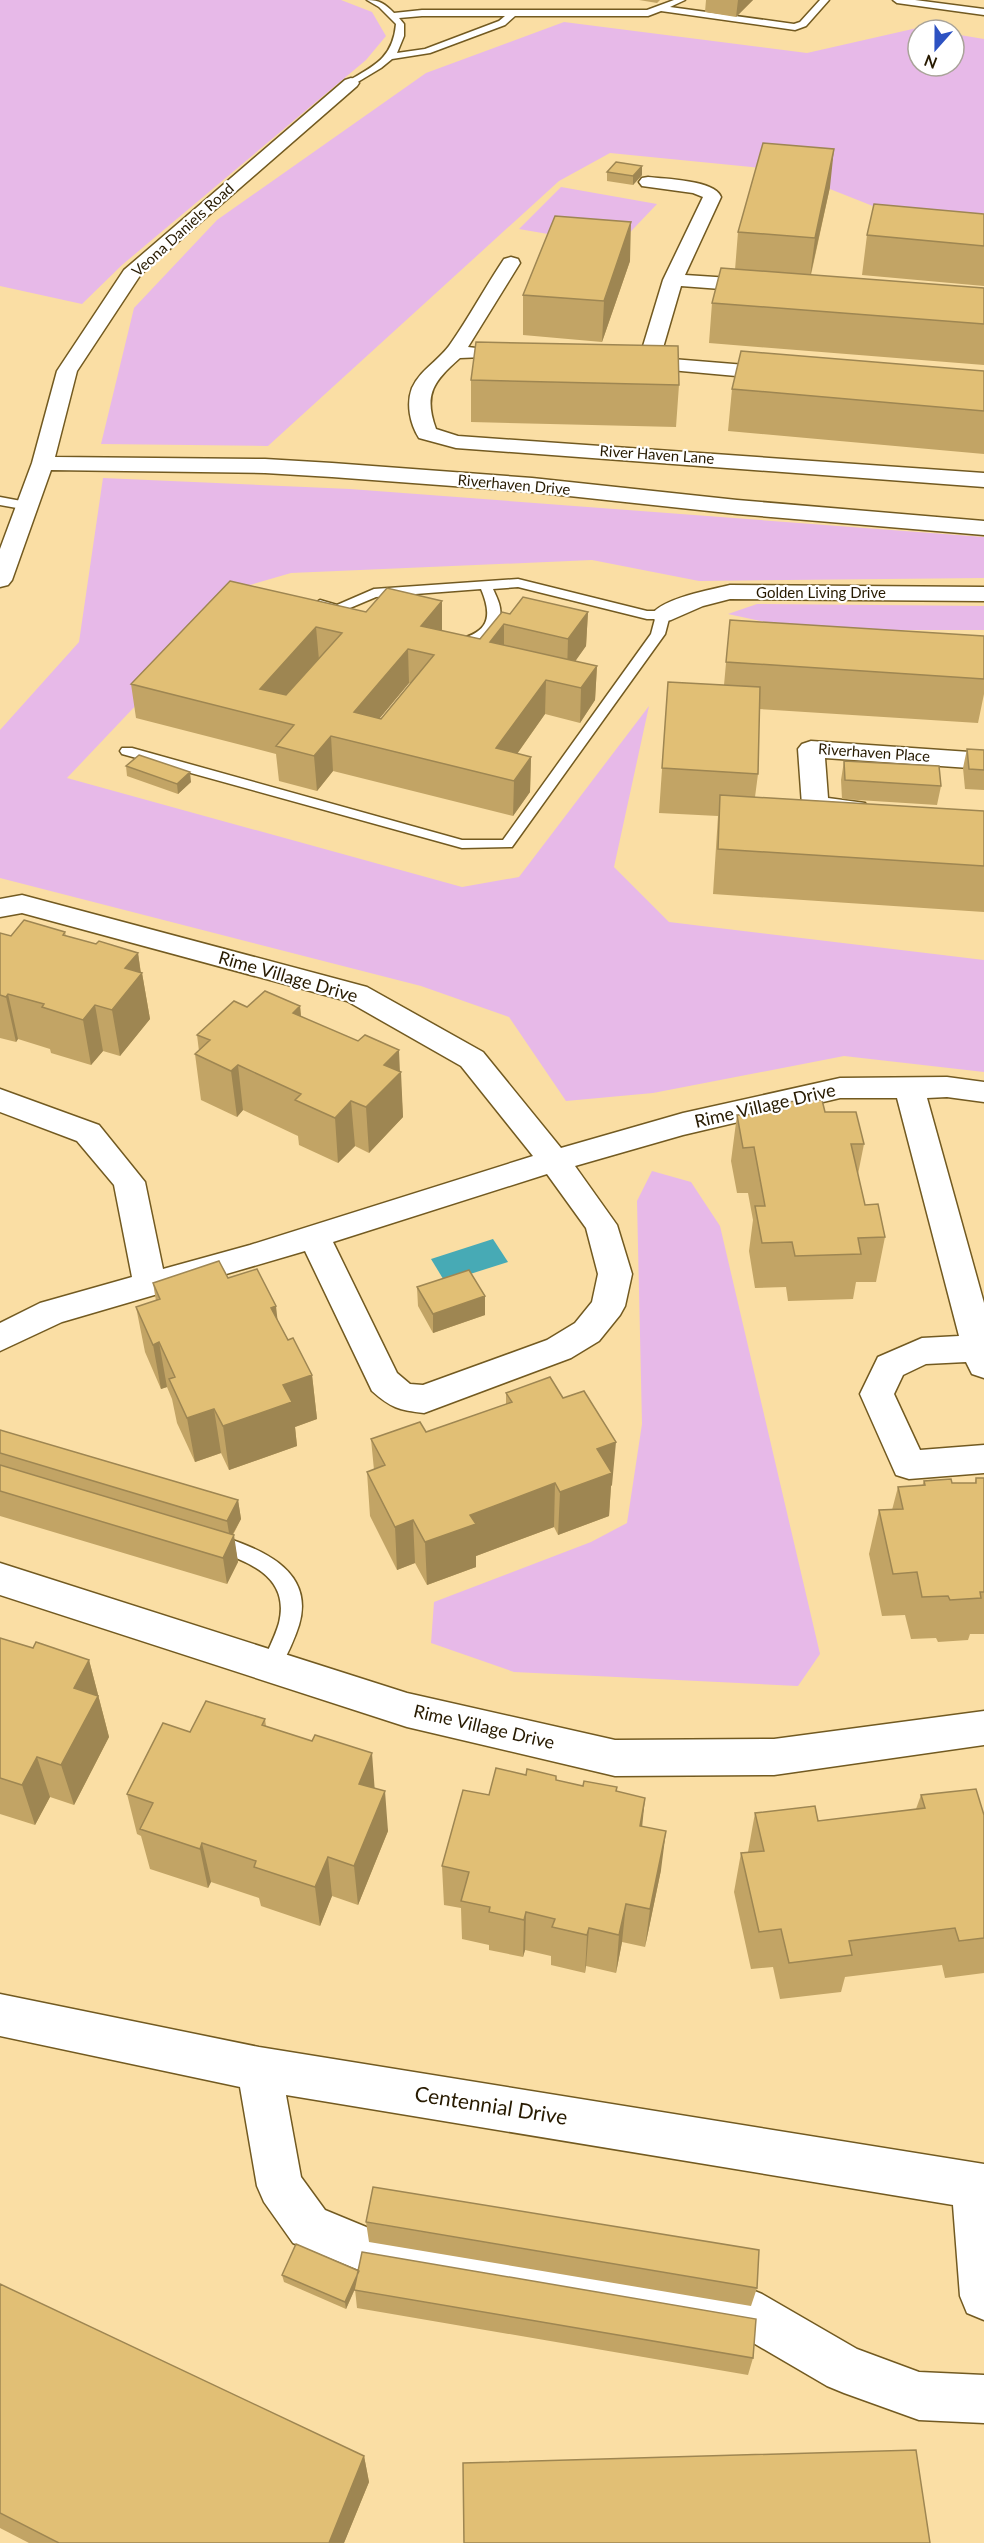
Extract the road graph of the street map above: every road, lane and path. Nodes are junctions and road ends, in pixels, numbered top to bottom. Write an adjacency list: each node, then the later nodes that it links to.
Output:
1 (371, 0): 8 (lane)
2 (681, 0): 5 (lane)
3 (825, 0): 5 (lane)
4 (897, 0): 6 (lane)
5 (663, 9): 7 (lane)
6 (984, 12)
7 (514, 13): 8 (lane); 9 (lane)
8 (392, 16): 9 (lane)
9 (392, 56): 10 (lane)
10 (351, 84): 20 (street, Veona Daniels Road)
11 (648, 182): 13 (street)
12 (511, 263): 15 (street, River Haven Lane)
13 (673, 280): 14 (street); 18 (street)
14 (781, 287)
15 (455, 352): 16 (street); 21 (street, River Haven Lane)
16 (501, 354)
17 (614, 361): 18 (street)
18 (648, 363): 19 (street)
19 (799, 376)
20 (44, 463): 23 (street, Veona Daniels Road); 24 (street, Riverhaven Drive)
21 (984, 480)
22 (0, 501): 23 (lane)
23 (28, 506): 25 (street, Veona Daniels Road)
24 (984, 528)
25 (0, 580)
26 (486, 586): 29 (lane); 30 (lane); 32 (lane)
27 (984, 594): 30 (street, Golden Living Drive)
28 (303, 600): 29 (lane)
29 (347, 605): 31 (lane)
30 (663, 615): 33 (lane)
31 (361, 619)
32 (445, 645)
33 (127, 751)
34 (984, 761): 35 (street, Riverhaven Place)
35 (883, 811)
36 (0, 908): 40 (street, Rime Village Drive)
37 (909, 1087): 38 (street, Rime Village Drive); 40 (street, Rime Village Drive); 44 (street)
38 (984, 1092)
39 (0, 1100): 42 (street)
40 (554, 1161): 41 (street, Rime Village Drive); 41 (street, Rime Village Drive)
41 (314, 1236): 42 (street, Rime Village Drive)
42 (150, 1285): 43 (street, Rime Village Drive)
43 (0, 1338)
44 (982, 1357): 45 (street)
45 (984, 1459)
46 (190, 1536): 48 (lane)
47 (0, 1579): 48 (street, Rime Village Drive)
48 (271, 1666): 49 (street, Rime Village Drive)
49 (984, 1728)
50 (0, 2015): 51 (street, Centennial Drive)
51 (259, 2069): 52 (street, Centennial Drive); 54 (street)
52 (979, 2186): 53 (street)
53 (984, 2296)
54 (984, 2399)

